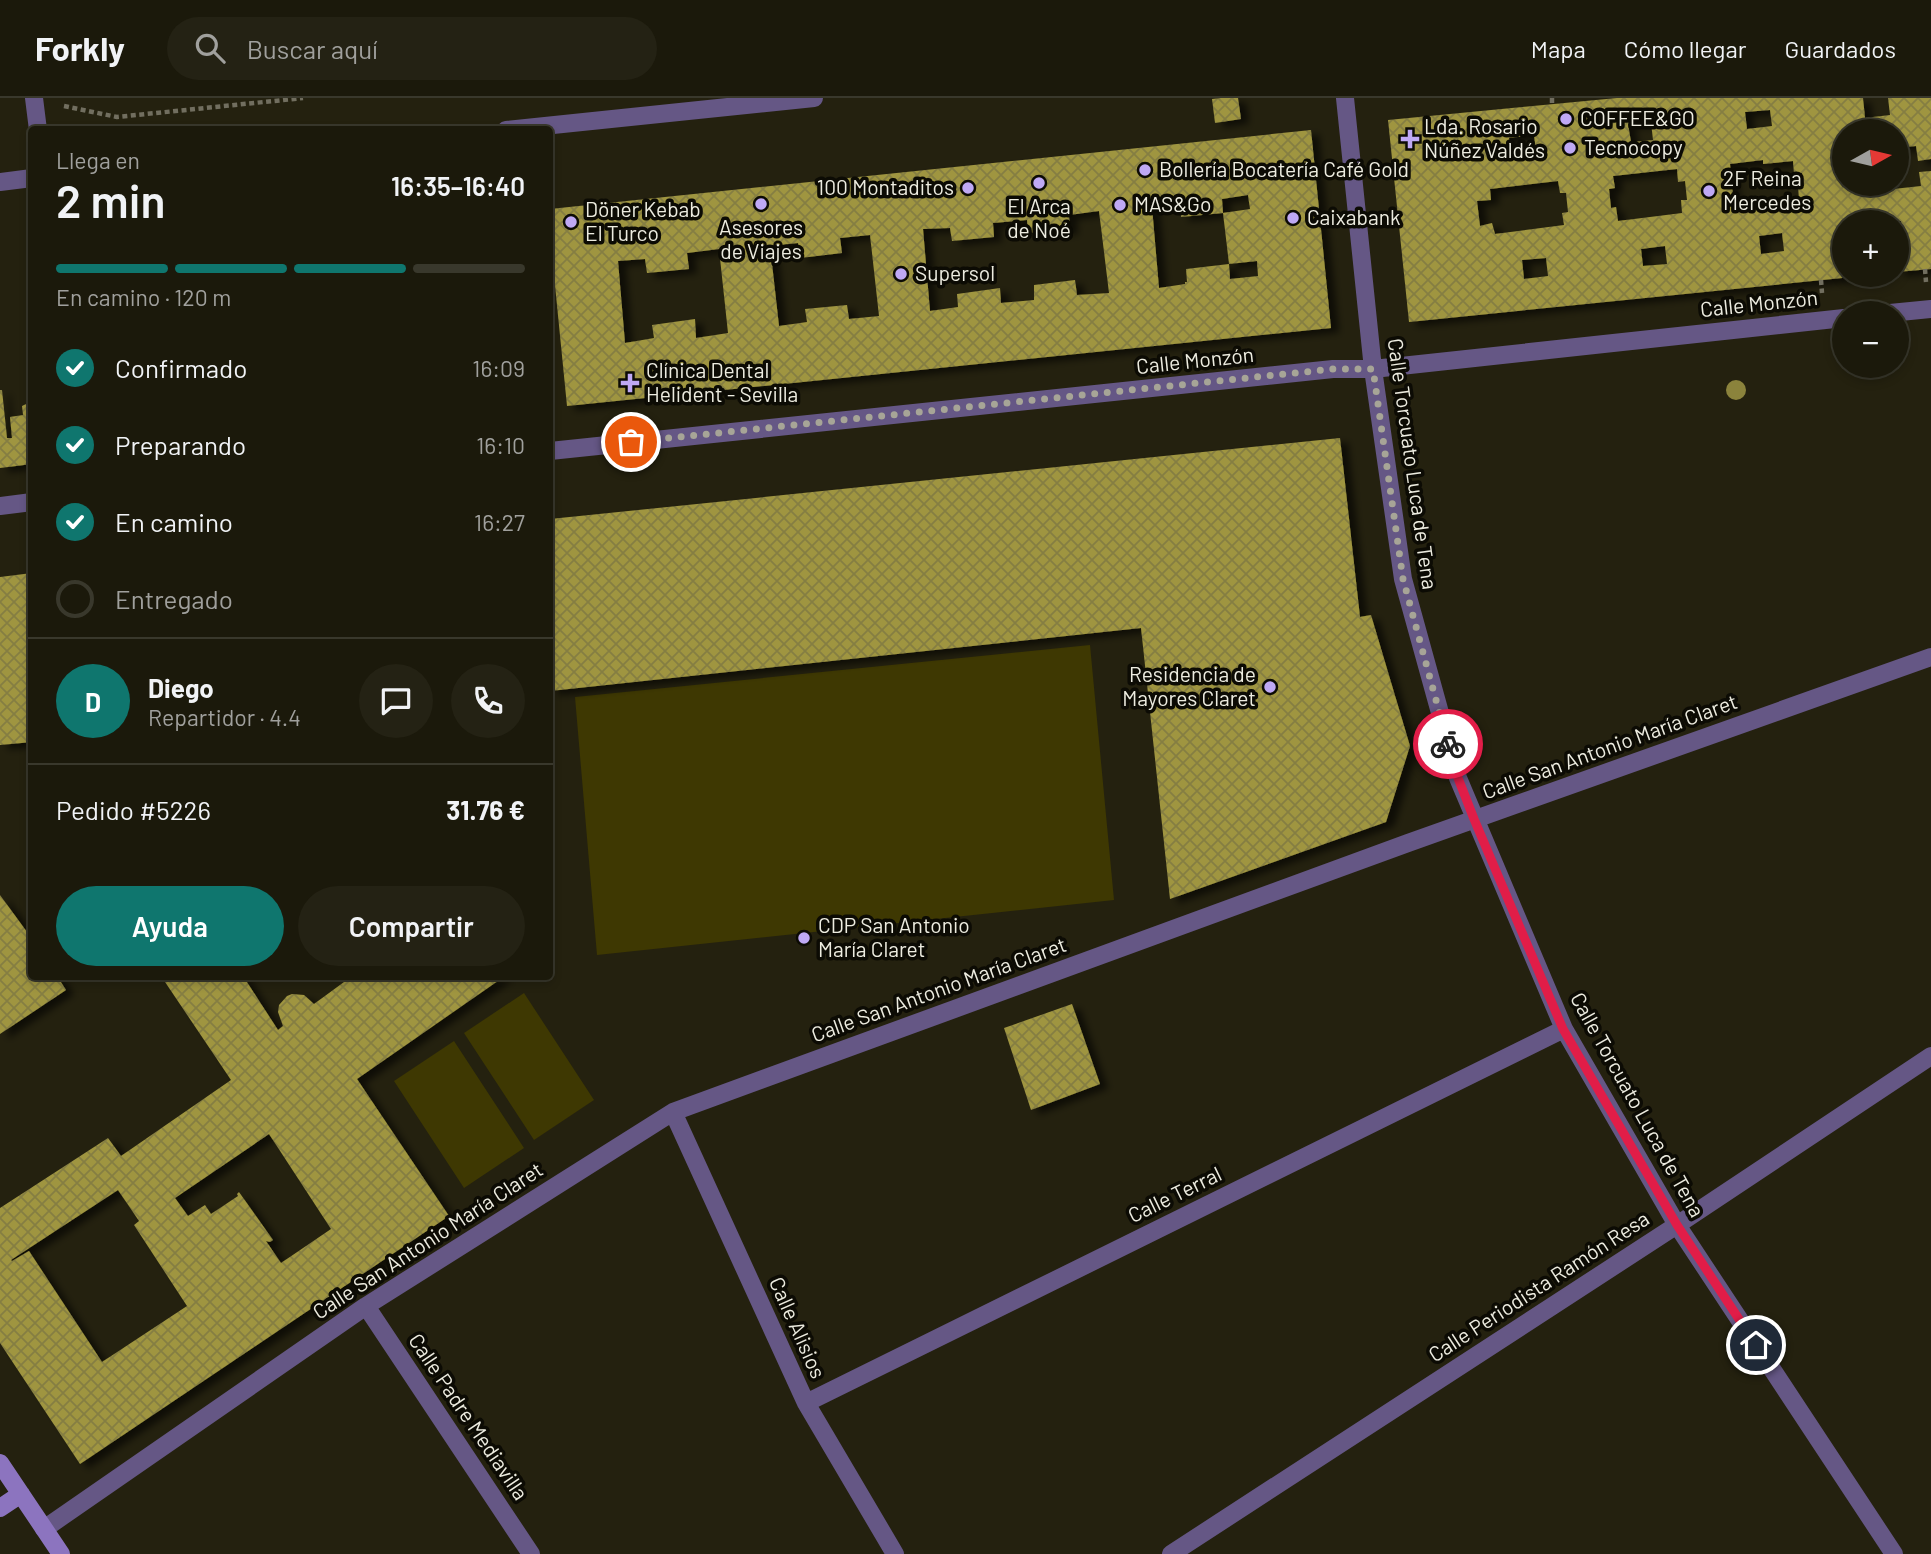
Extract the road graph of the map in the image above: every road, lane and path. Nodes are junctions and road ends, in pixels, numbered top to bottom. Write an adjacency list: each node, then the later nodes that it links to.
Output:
1 (34, 98): 6 (street)
2 (303, 98): 5 (path)
3 (814, 98): 7 (street)
4 (1345, 98): 13 (street, Calle Torcuato Luca de Tena)
5 (60, 105)
6 (38, 126)
7 (544, 126)
8 (28, 178): 9 (street)
9 (0, 182)
10 (1931, 309): 11 (street)
11 (1909, 311)
12 (1832, 319): 13 (street, Calle Monzón)
13 (1373, 369): 14 (street, Calle Monzón); 18 (street, Calle Torcuato Luca de Tena)
14 (553, 451)
15 (28, 502): 16 (street)
16 (0, 506)
17 (1931, 657): 18 (street, Calle San Antonio María Claret)
18 (1474, 819): 19 (street, Calle Torcuato Luca de Tena); 21 (street, Calle San Antonio María Claret)
19 (1563, 1029): 22 (street, Calle Torcuato Luca de Tena); 24 (street, Calle Terral)
20 (1931, 1056): 22 (street, Calle Periodista Ramón Resa)
21 (673, 1112): 23 (street, Calle San Antonio María Claret); 24 (street, Calle Alisios)
22 (1677, 1225): 32 (street, Calle Periodista Ramón Resa); 33 (street, Calle Torcuato Luca de Tena)
23 (366, 1306): 28 (street, Calle San Antonio María Claret); 30 (street, Calle Padre Mediavilla)
24 (806, 1403): 31 (street, Calle Alisios)
25 (0, 1463): 26 (street)
26 (21, 1494): 27 (street); 28 (street)
27 (0, 1508)
28 (44, 1529): 29 (street)
29 (61, 1554)
30 (531, 1554)
31 (895, 1554)
32 (1171, 1554)
33 (1894, 1554)

